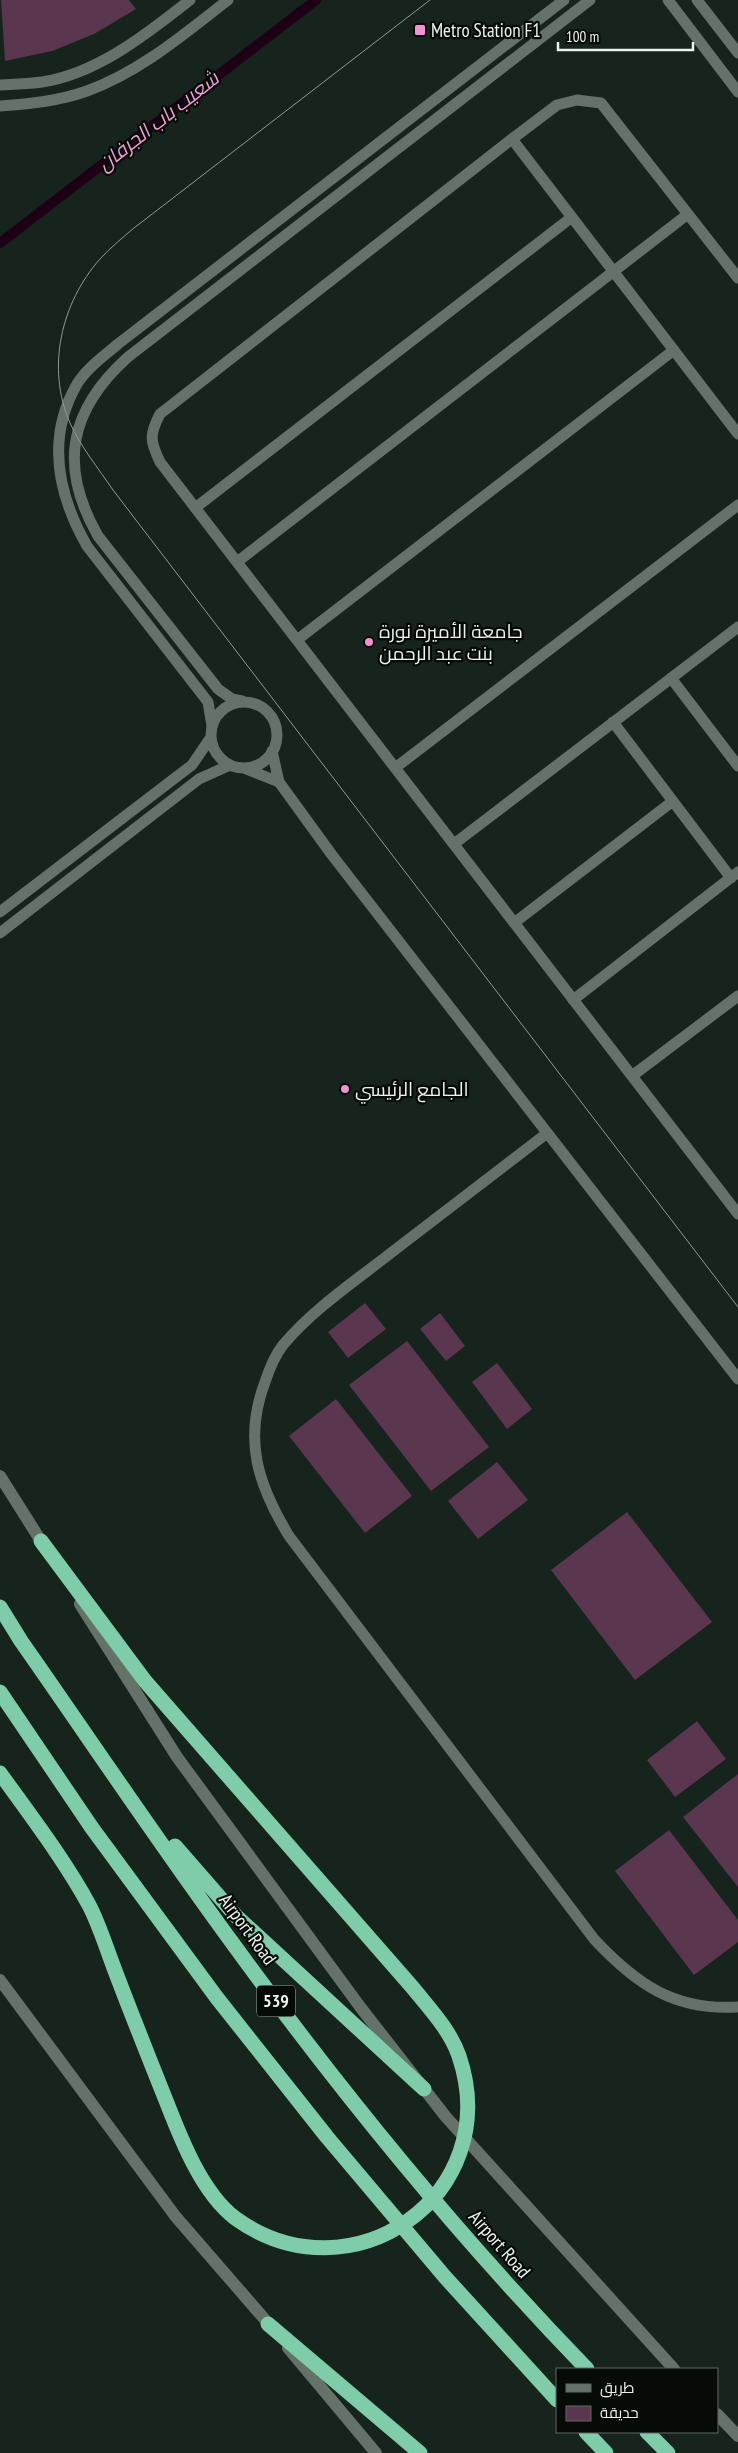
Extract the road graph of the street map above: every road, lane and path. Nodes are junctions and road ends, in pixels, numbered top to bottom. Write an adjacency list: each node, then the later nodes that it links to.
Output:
1 (190, 0): 8 (street)
2 (228, 0): 10 (street)
3 (564, 0): 26 (street)
4 (590, 0): 24 (street)
5 (668, 0): 9 (street)
6 (698, 0): 7 (street)
7 (738, 53)
8 (0, 86)
9 (738, 92)
10 (0, 106)
11 (512, 139): 12 (street); 13 (street); 19 (street)
12 (688, 214): 14 (street); 15 (street)
13 (572, 217): 14 (street); 19 (street)
14 (614, 272): 16 (street); 20 (street)
15 (738, 278)
16 (674, 350): 17 (street); 22 (street)
17 (738, 434)
18 (738, 505): 31 (street)
19 (195, 508): 20 (street)
20 (237, 562): 22 (street)
21 (738, 628): 23 (street)
22 (297, 640): 31 (street)
23 (671, 678): 25 (street); 28 (street)
24 (242, 701): 26 (street); 27 (street)
25 (613, 722): 33 (street); 34 (street)
26 (211, 731): 30 (street); 36 (street)
27 (272, 751): 30 (street); 32 (street)
28 (734, 753): 29 (street)
29 (738, 766)
30 (235, 767): 32 (street); 38 (street)
31 (395, 768): 34 (street)
32 (279, 782): 42 (street)
33 (673, 801): 35 (street); 37 (street)
34 (454, 844): 37 (street)
35 (734, 875): 40 (street)
36 (0, 912)
37 (514, 923): 40 (street)
38 (0, 933)
39 (738, 996): 41 (street)
40 (573, 1000): 41 (street)
41 (632, 1076): 43 (street)
42 (546, 1134): 44 (street); 52 (street)
43 (736, 1206)
44 (738, 1379)
45 (0, 1476): 46 (main road)
46 (41, 1541): 49 (highway); 53 (main road)
47 (0, 1607): 50 (highway, Airport Road / 539)
48 (0, 1692): 57 (highway, 539)
49 (0, 1773)
50 (125, 1790): 53 (highway); 55 (highway, Airport Road / 539)
51 (0, 1980): 54 (main road)
52 (738, 2007)
53 (424, 2089): 56 (main road)
54 (268, 2324): 62 (main road); 63 (highway)
55 (586, 2368)
56 (673, 2368)
57 (556, 2399)
58 (718, 2415): 61 (main road)
59 (587, 2433): 64 (highway)
60 (648, 2433): 65 (highway)
61 (738, 2436)
62 (376, 2453)
63 (420, 2453)
64 (606, 2453)
65 (668, 2453)

